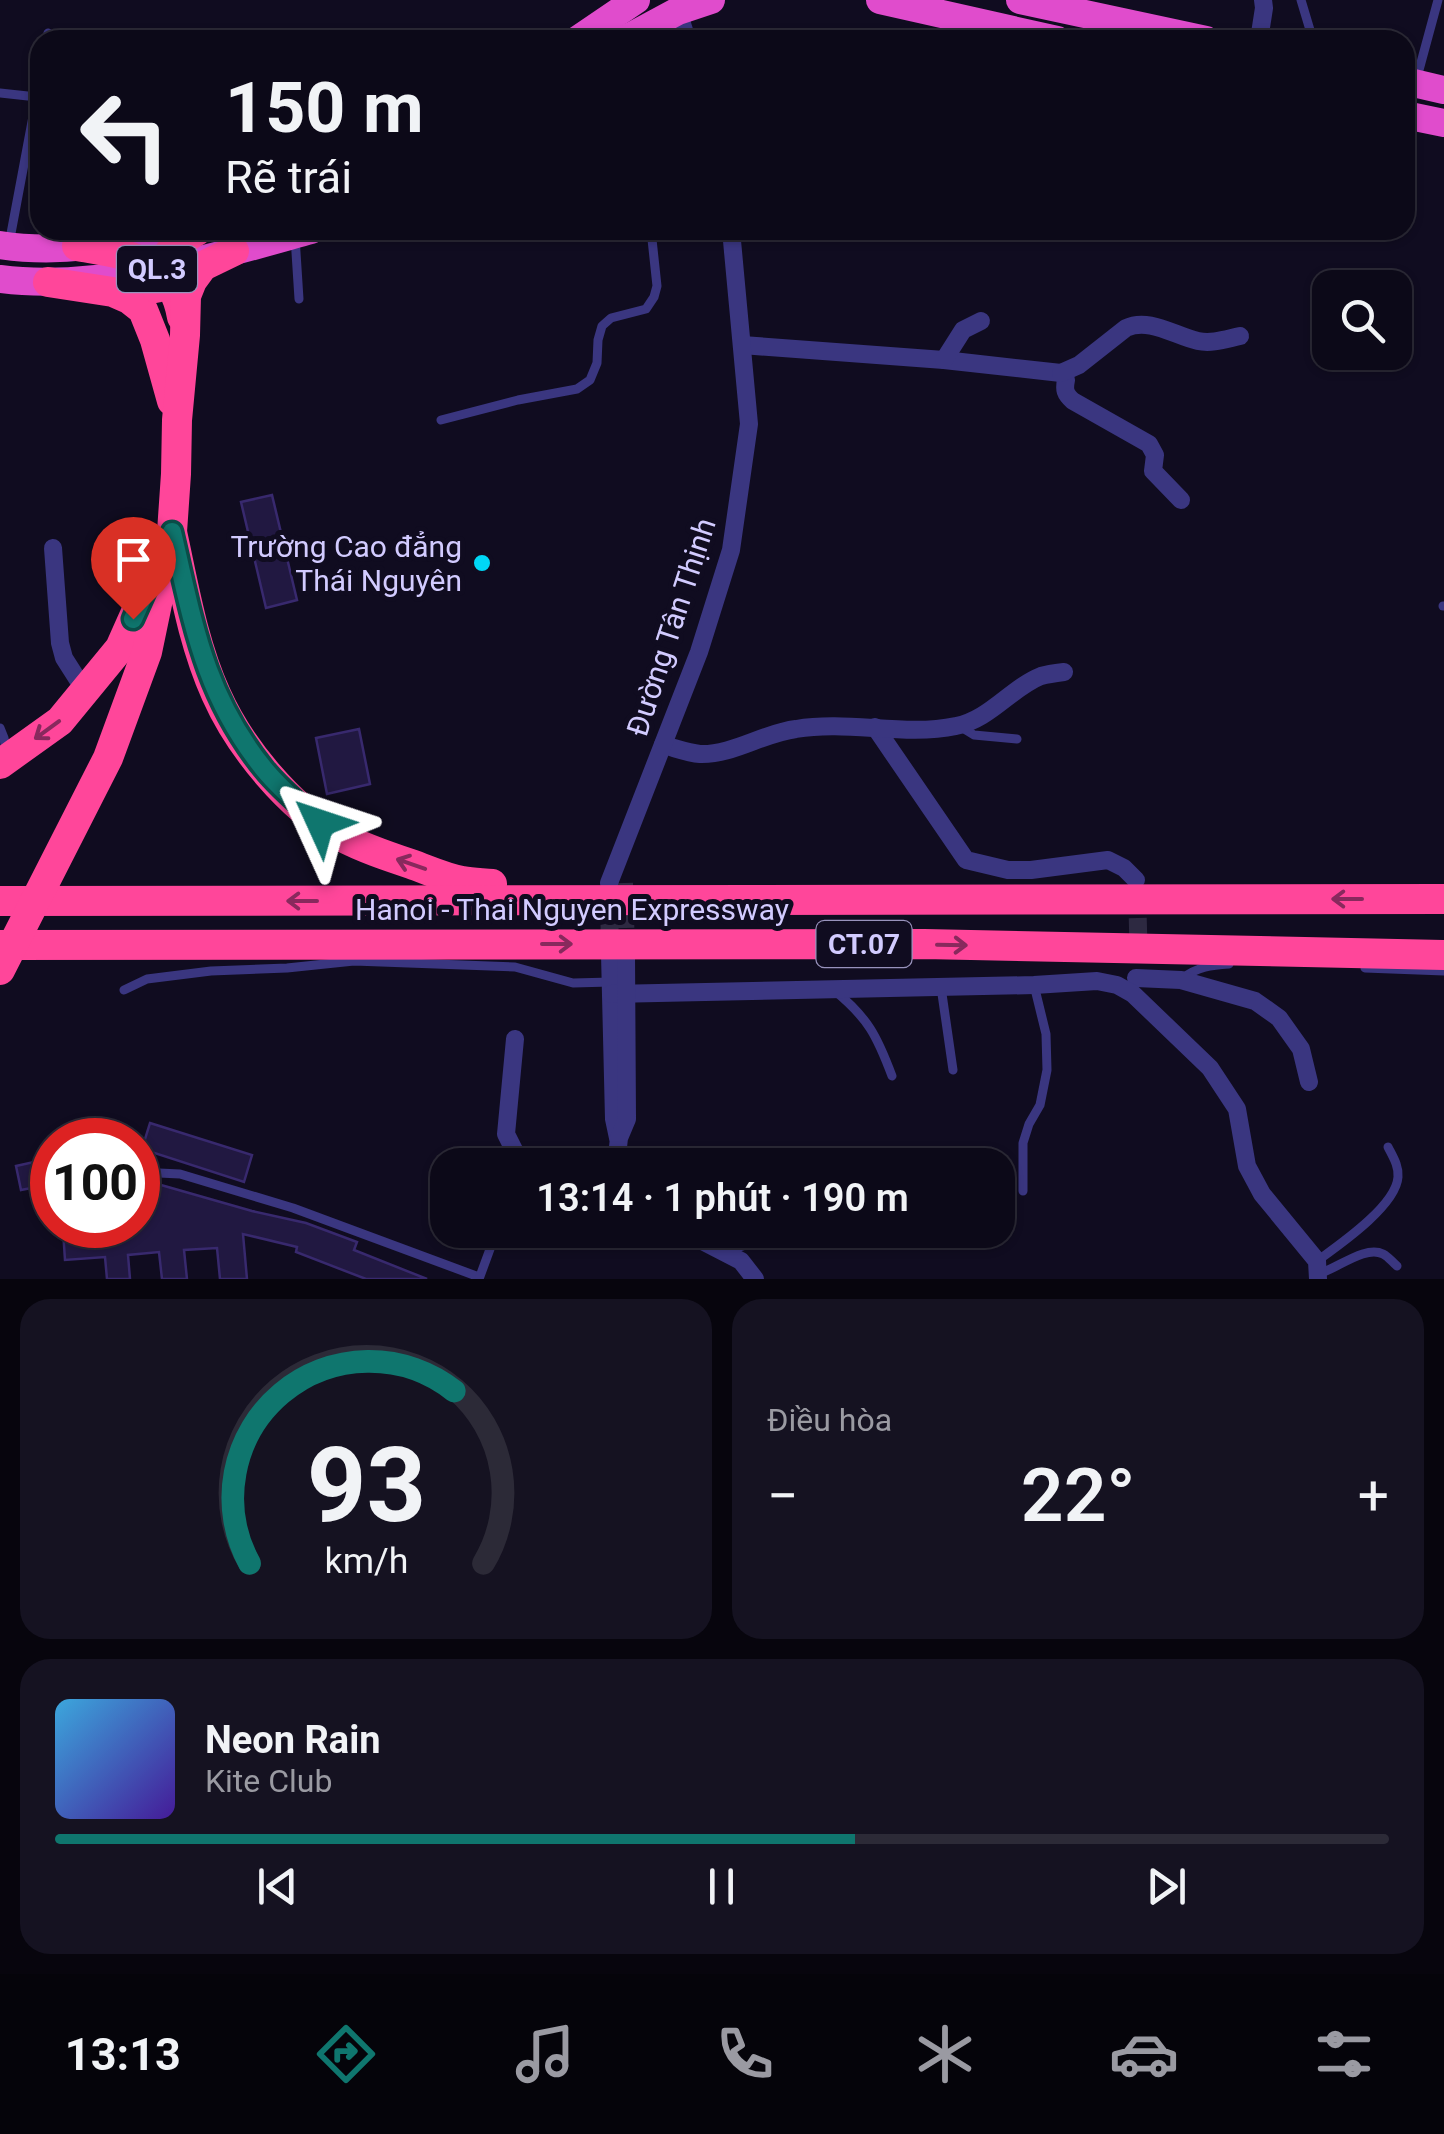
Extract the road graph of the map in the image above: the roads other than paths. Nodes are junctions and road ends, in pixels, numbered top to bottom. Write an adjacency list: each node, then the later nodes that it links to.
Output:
1 (636, 0): 9 (highway)
2 (712, 0): 8 (highway)
3 (1020, 0): 13 (highway)
4 (1263, 0): 14 (street)
5 (1301, 0): 15 (lane)
6 (1438, 0): 16 (lane)
7 (890, 1): 12 (highway)
8 (678, 12): 10 (highway); 11 (street)
9 (592, 30)
10 (643, 30)
11 (684, 30)
12 (979, 30)
13 (1160, 30)
14 (1261, 30)
15 (1310, 30)
16 (1415, 68)
17 (1415, 84): 18 (highway)
18 (1444, 90)
19 (0, 93): 20 (lane)
20 (30, 96)
21 (1415, 117): 22 (highway)
22 (1444, 123)
23 (30, 125): 30 (lane)
24 (130, 240): 31 (highway, QL.3)
25 (184, 240): 33 (highway)
26 (274, 240): 32 (highway, QL.3)
27 (302, 240): 36 (lane)
28 (652, 240): 43 (lane)
29 (732, 240): 40 (street, Đường Tân Thịnh)
30 (4, 246): 31 (highway, QL.3)
31 (76, 246): 33 (highway)
32 (234, 251): 33 (highway, QL.3); 39 (highway)
33 (159, 269): 35 (highway, QL.3); 39 (highway)
34 (0, 279): 35 (highway, QL.3)
35 (48, 282): 39 (highway)
36 (298, 299)
37 (981, 321): 41 (street)
38 (1240, 336): 42 (street)
39 (170, 338): 45 (highway)
40 (742, 345): 41 (street); 53 (street, Đường Tân Thịnh)
41 (944, 360): 42 (street)
42 (1061, 373): 44 (street)
43 (441, 420)
44 (1181, 500)
45 (172, 532): 48 (highway); 58 (highway, one-way to 45); 67 (highway)
46 (53, 548): 48 (street)
47 (1064, 672): 49 (street)
48 (85, 690): 54 (highway, one-way to 54)
49 (958, 726): 50 (street); 52 (lane)
50 (875, 727): 53 (street); 55 (street)
51 (0, 728): 54 (lane)
52 (1016, 739)
53 (663, 744): 56 (street, Đường Tân Thịnh)
54 (3, 762)
55 (1136, 880)
56 (616, 883)
57 (1444, 899): 58 (highway, Hanoi - Thai Nguyen Expressway / CT.07, one-way to 58)
58 (925, 900): 59 (highway, Hanoi - Thai Nguyen Expressway / CT.07, one-way to 59)
59 (0, 902)
60 (284, 944): 61 (highway, Hanoi - Thai Nguyen Expressway / CT.07); 63 (highway, Hanoi - Thai Nguyen Expressway / CT.07, one-way to 63); 64 (highway)
61 (0, 945)
62 (618, 954): 75 (street)
63 (1444, 955)
64 (0, 958)
65 (1240, 965): 70 (lane)
66 (1346, 968): 68 (lane)
67 (0, 970)
68 (1444, 971)
69 (1136, 979): 70 (street); 71 (street); 90 (street)
70 (1180, 980): 79 (street)
71 (1034, 985): 72 (street); 84 (lane)
72 (941, 987): 73 (street); 77 (lane)
73 (833, 989): 75 (street); 78 (lane)
74 (124, 990): 75 (lane)
75 (617, 990): 82 (street)
76 (516, 1040): 81 (street)
77 (953, 1070)
78 (892, 1076)
79 (1308, 1082)
80 (1388, 1147): 90 (lane)
81 (510, 1148)
82 (617, 1148)
83 (160, 1173): 91 (lane)
84 (1023, 1191)
85 (490, 1248): 91 (lane)
86 (717, 1248): 88 (street)
87 (736, 1248): 88 (lane)
88 (725, 1252): 92 (street)
89 (1397, 1266): 90 (lane)
90 (1318, 1271)
91 (479, 1278)
92 (755, 1279)

